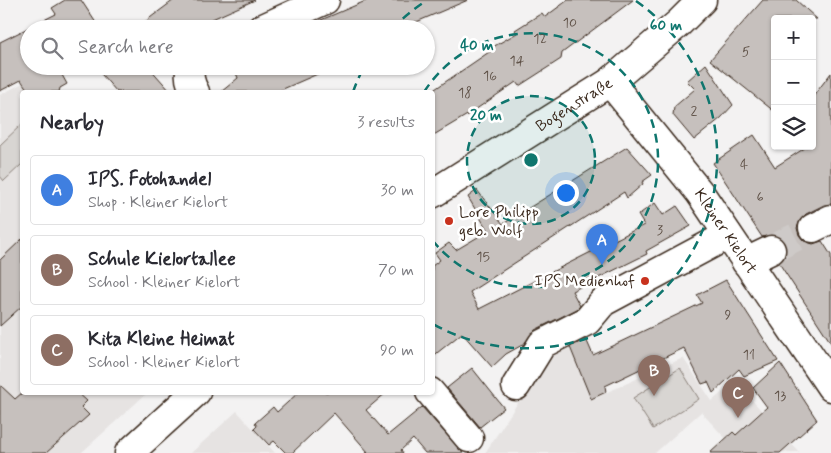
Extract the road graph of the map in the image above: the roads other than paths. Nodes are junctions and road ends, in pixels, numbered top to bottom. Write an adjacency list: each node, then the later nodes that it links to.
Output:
1 (325, 0): 3 (street)
2 (702, 0): 5 (street, Bogenstraße)
3 (281, 20)
4 (190, 75): 6 (street)
5 (610, 82): 7 (street, Bogenstraße); 8 (street, Kleiner Kielort)
6 (194, 90)
7 (435, 192)
8 (728, 234): 10 (street, Kleiner Kielort); 11 (street)
9 (771, 250): 10 (street)
10 (746, 262): 12 (street, Kleiner Kielort)
11 (516, 386)
12 (831, 387)
13 (193, 395): 16 (street)
14 (433, 395): 15 (street)
15 (469, 438)
16 (130, 453)

